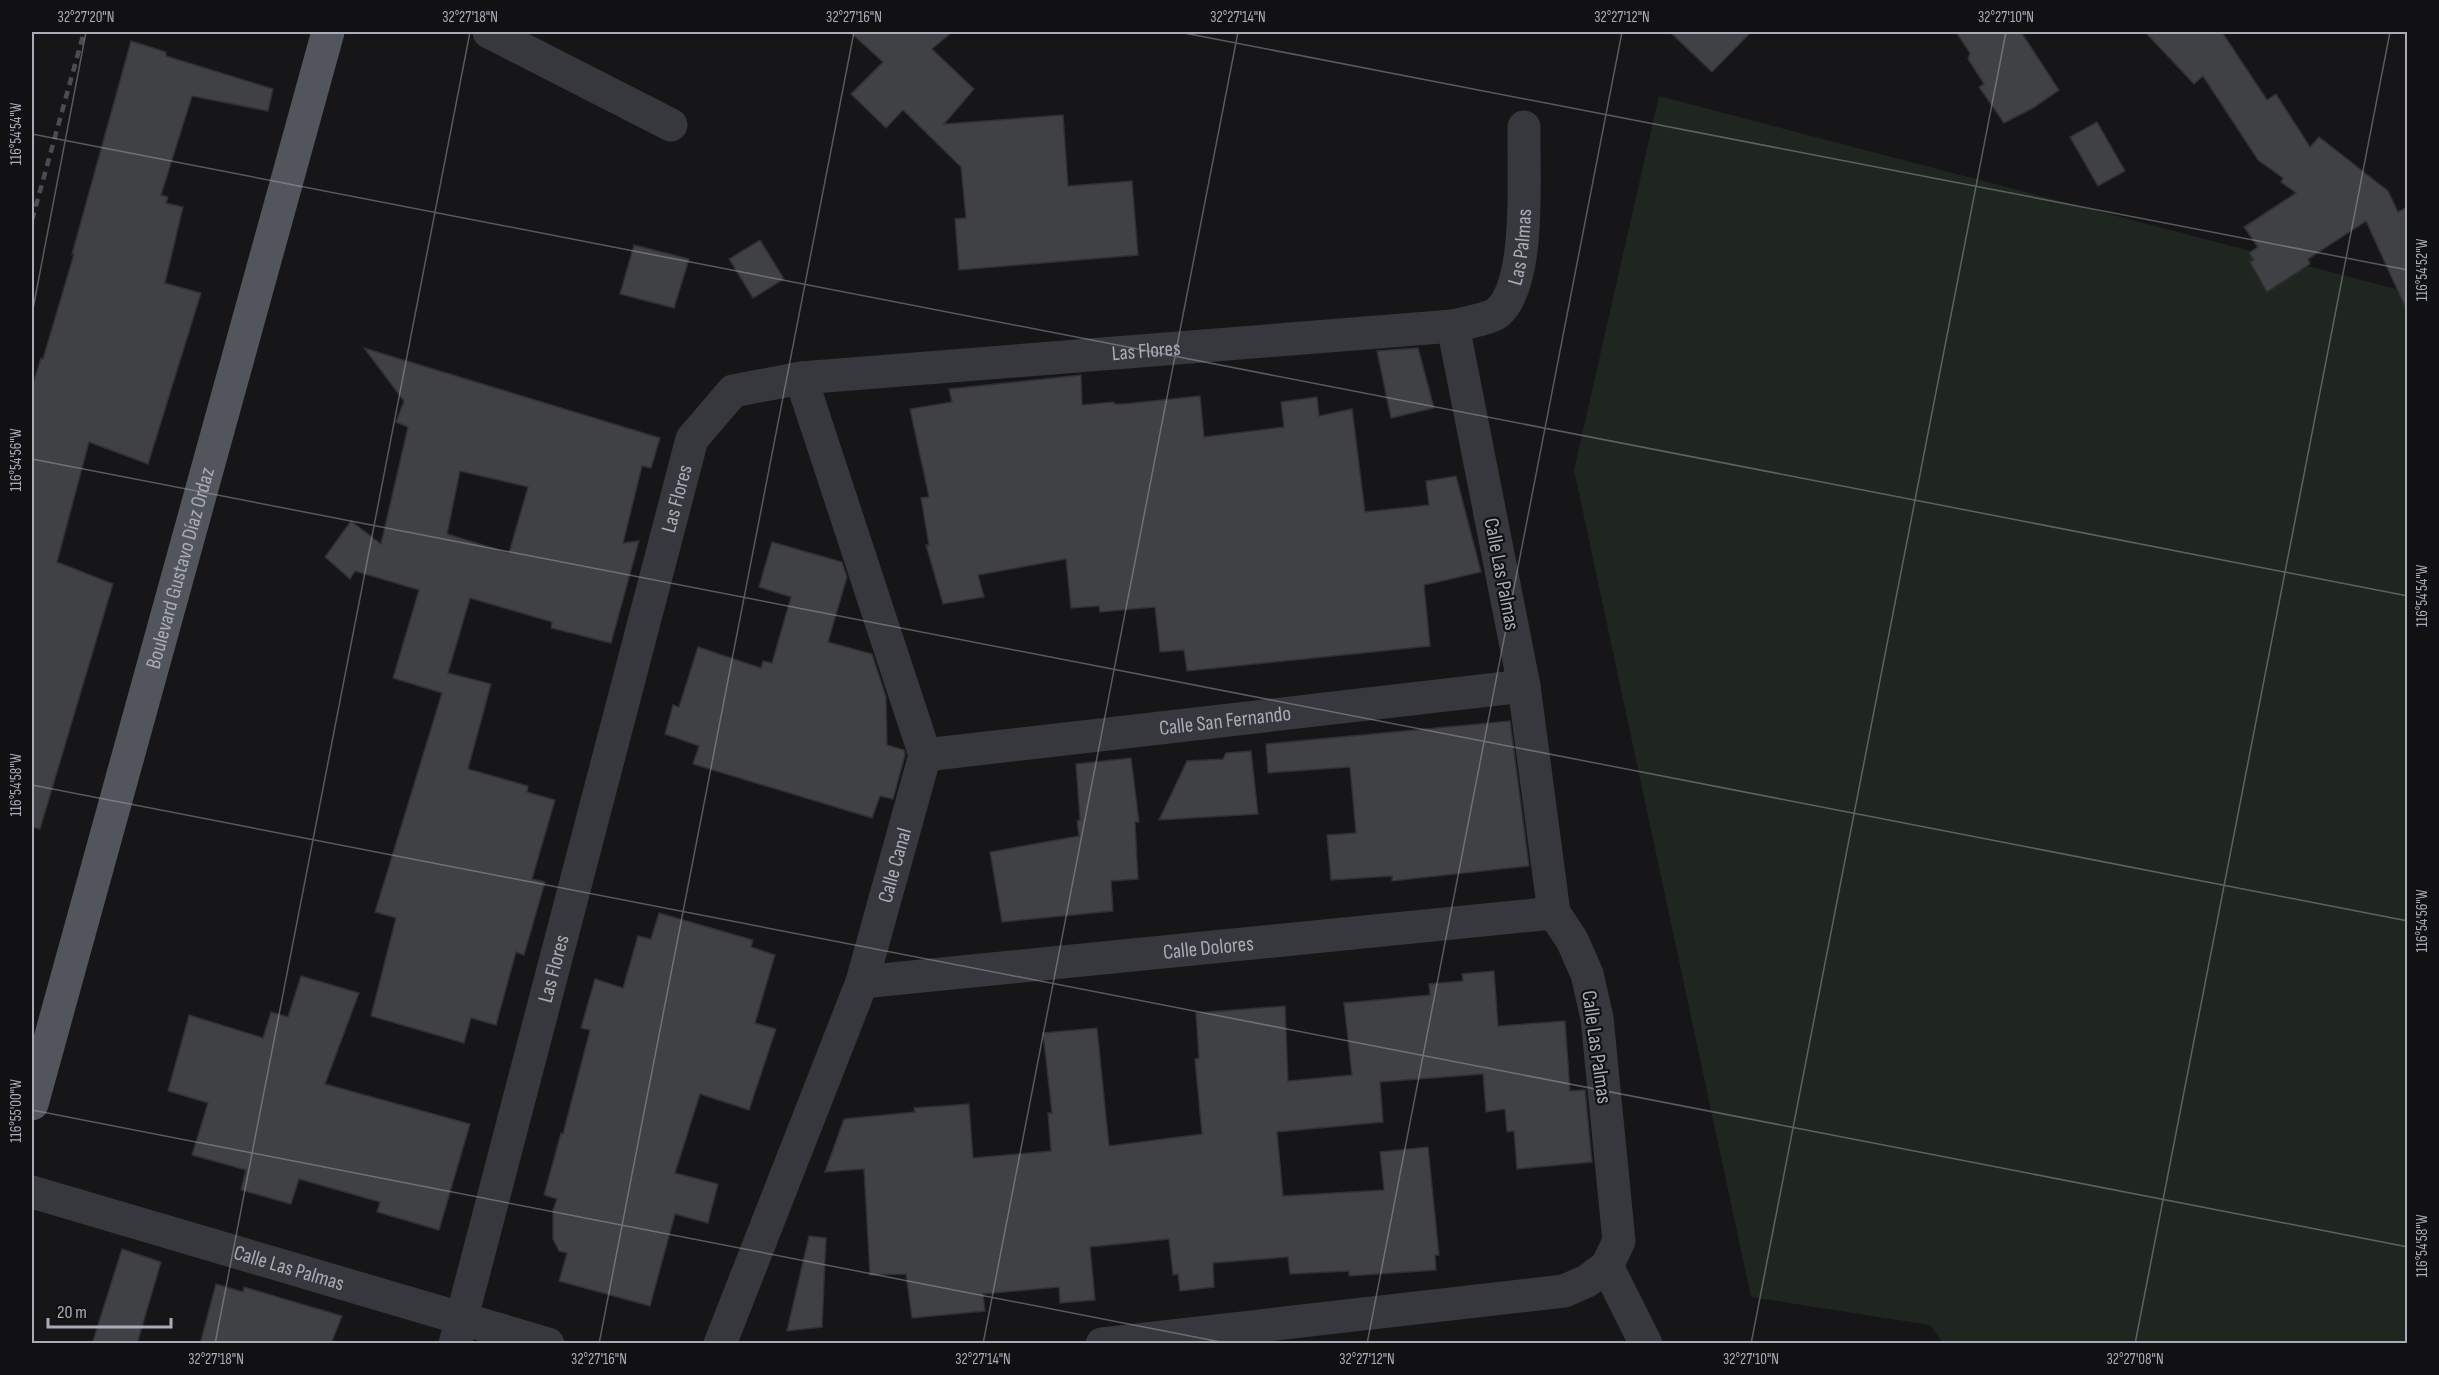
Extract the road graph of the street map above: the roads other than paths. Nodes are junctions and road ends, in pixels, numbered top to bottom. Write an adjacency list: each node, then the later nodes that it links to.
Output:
1 (328, 32): 11 (main road, Boulevard Gustavo Díaz Ordaz)
2 (489, 32): 3 (street)
3 (670, 125)
4 (1524, 126): 5 (street, Las Palmas)
5 (1453, 326): 6 (street, Las Flores); 7 (street, Calle Las Palmas)
6 (801, 378): 8 (street); 14 (street, Las Flores)
7 (1524, 686): 8 (street, Calle San Fernando); 9 (street, Calle Las Palmas)
8 (925, 755): 10 (street, Calle Canal)
9 (1554, 913): 10 (street, Calle Dolores); 13 (street, Calle Las Palmas)
10 (862, 982): 16 (street, Calle Canal)
11 (32, 1104)
12 (32, 1192): 14 (street, Calle Las Palmas)
13 (1607, 1266): 17 (street); 18 (street)
14 (459, 1331): 15 (street, Calle Las Palmas)
15 (548, 1344)
16 (720, 1344)
17 (1102, 1344)
18 (1646, 1344)

